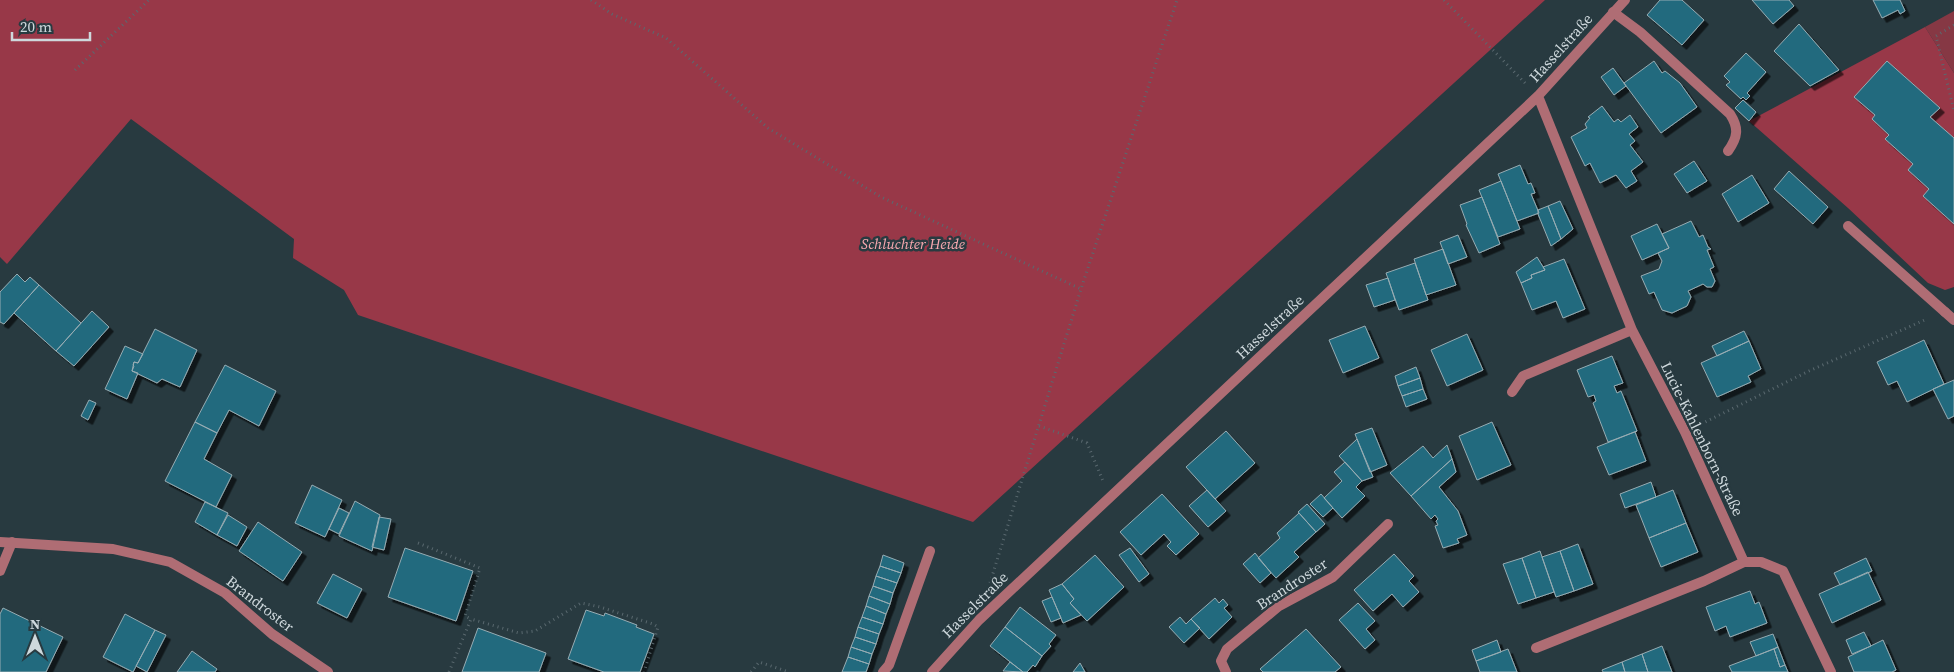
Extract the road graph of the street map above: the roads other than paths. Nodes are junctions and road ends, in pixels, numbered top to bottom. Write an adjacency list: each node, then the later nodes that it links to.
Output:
1 (1625, 0): 2 (street, Hasselstraße)
2 (1613, 12): 3 (street, Hasselstraße); 4 (street)
3 (1538, 96): 7 (street, Lucie-Kahlenborn-Straße); 18 (street, Hasselstraße)
4 (1728, 151)
5 (1848, 226): 6 (street)
6 (1954, 320)
7 (1632, 330): 8 (street); 13 (street, Lucie-Kahlenborn-Straße)
8 (1512, 392)
9 (1388, 524): 19 (street, Brandroster)
10 (0, 542): 11 (street, Brandroster)
11 (12, 542): 14 (street); 16 (street, Brandroster)
12 (930, 551): 17 (street)
13 (1744, 562): 15 (street); 20 (street)
14 (0, 571)
15 (1536, 648)
16 (328, 672)
17 (883, 672)
18 (932, 672)
19 (1226, 672)
20 (1831, 672)

